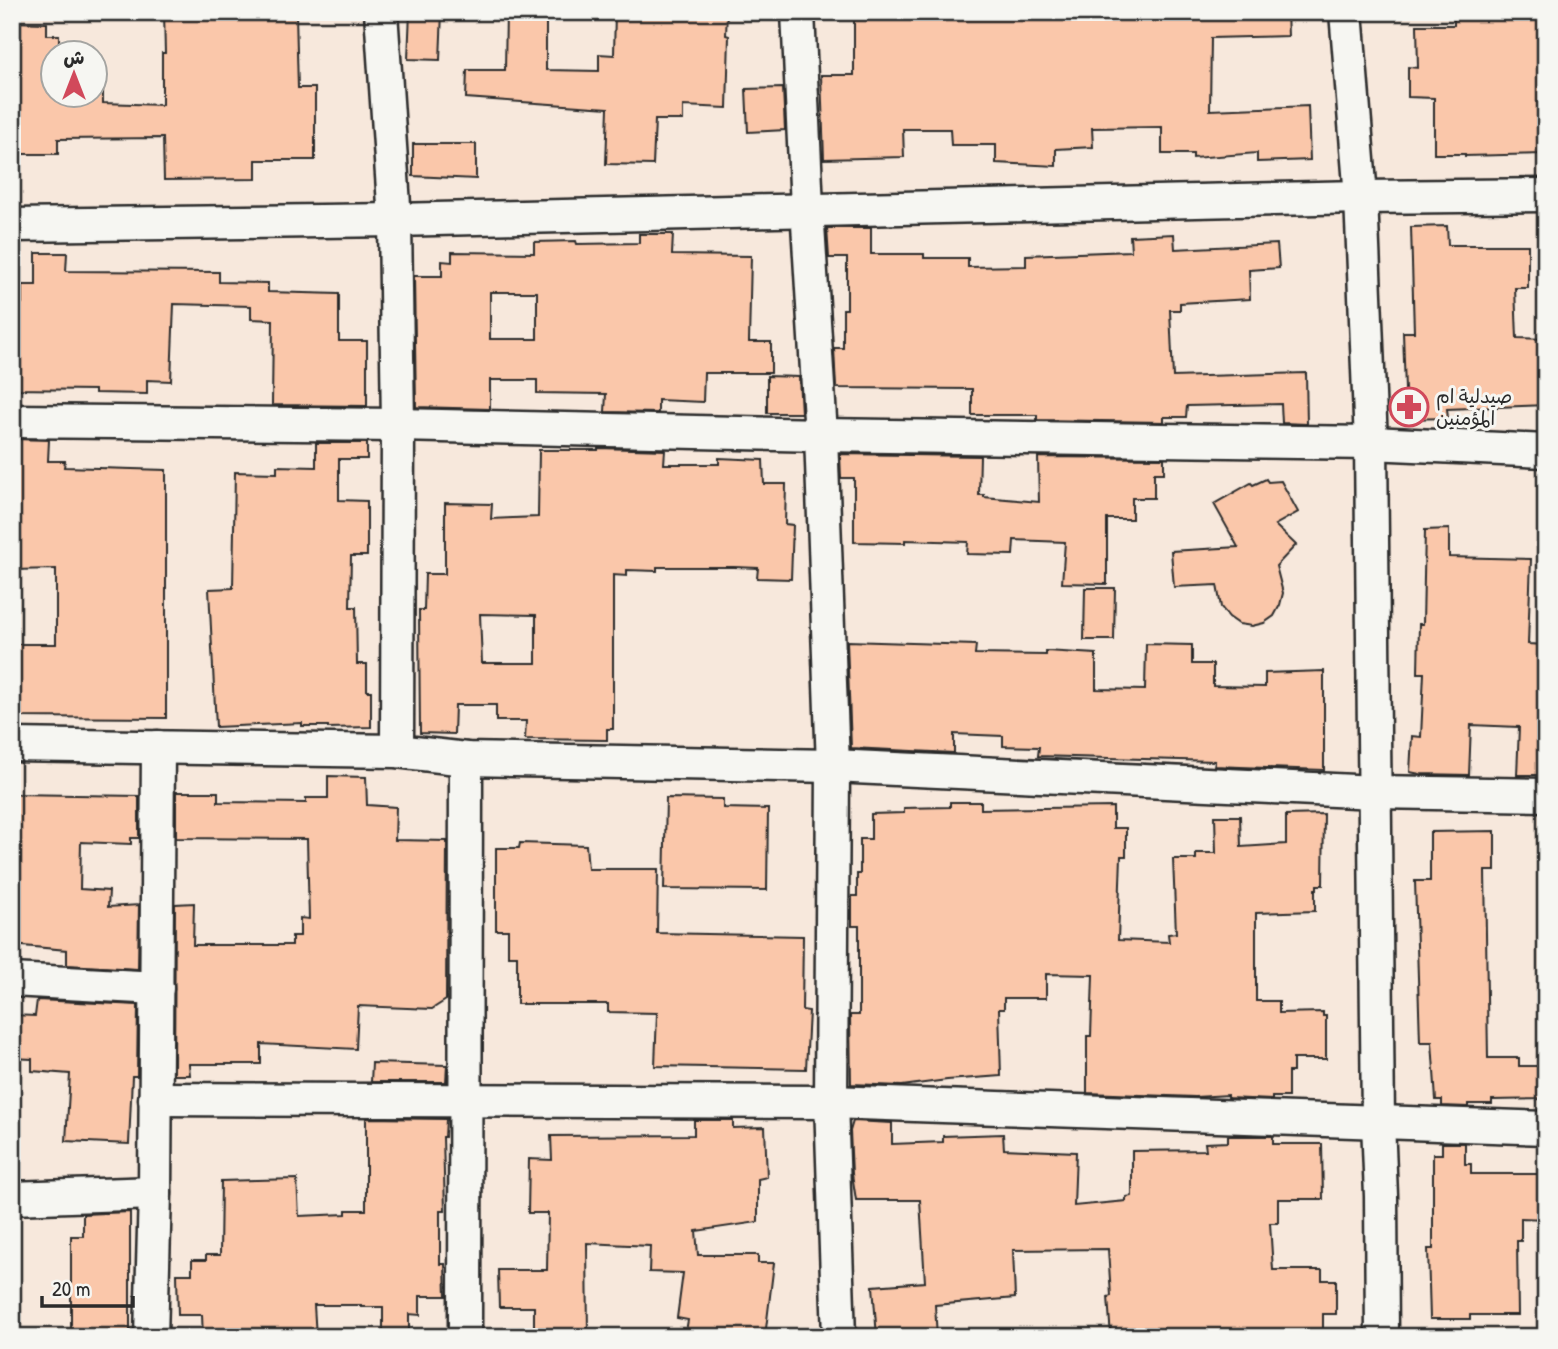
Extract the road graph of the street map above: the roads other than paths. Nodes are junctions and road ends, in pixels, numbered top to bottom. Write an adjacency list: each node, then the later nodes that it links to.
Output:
1 (381, 12): 7 (street)
2 (798, 12): 6 (street)
3 (1346, 12): 5 (street)
4 (1546, 195): 5 (street)
5 (1361, 197): 6 (street); 12 (street)
6 (807, 208): 7 (street); 11 (street)
7 (395, 220): 8 (street); 10 (street)
8 (12, 225)
9 (12, 421): 10 (street)
10 (398, 425): 11 (street); 16 (street)
11 (821, 436): 12 (street); 18 (street)
12 (1371, 443): 13 (street); 19 (street)
13 (1546, 451)
14 (12, 745): 15 (street)
15 (158, 747): 16 (street); 22 (street)
16 (397, 751): 17 (street)
17 (466, 760): 18 (street); 24 (street)
18 (833, 766): 19 (street); 25 (street)
19 (1375, 792): 20 (street); 26 (street)
20 (1546, 795)
21 (12, 980): 22 (street)
22 (157, 988): 23 (street)
23 (155, 1099): 24 (street); 28 (street)
24 (467, 1101): 25 (street); 31 (street)
25 (831, 1102): 26 (street); 32 (street)
26 (1378, 1122): 27 (street); 33 (street)
27 (1546, 1128)
28 (155, 1193): 29 (street); 30 (street)
29 (12, 1198)
30 (151, 1337)
31 (465, 1337)
32 (839, 1337)
33 (1382, 1337)

